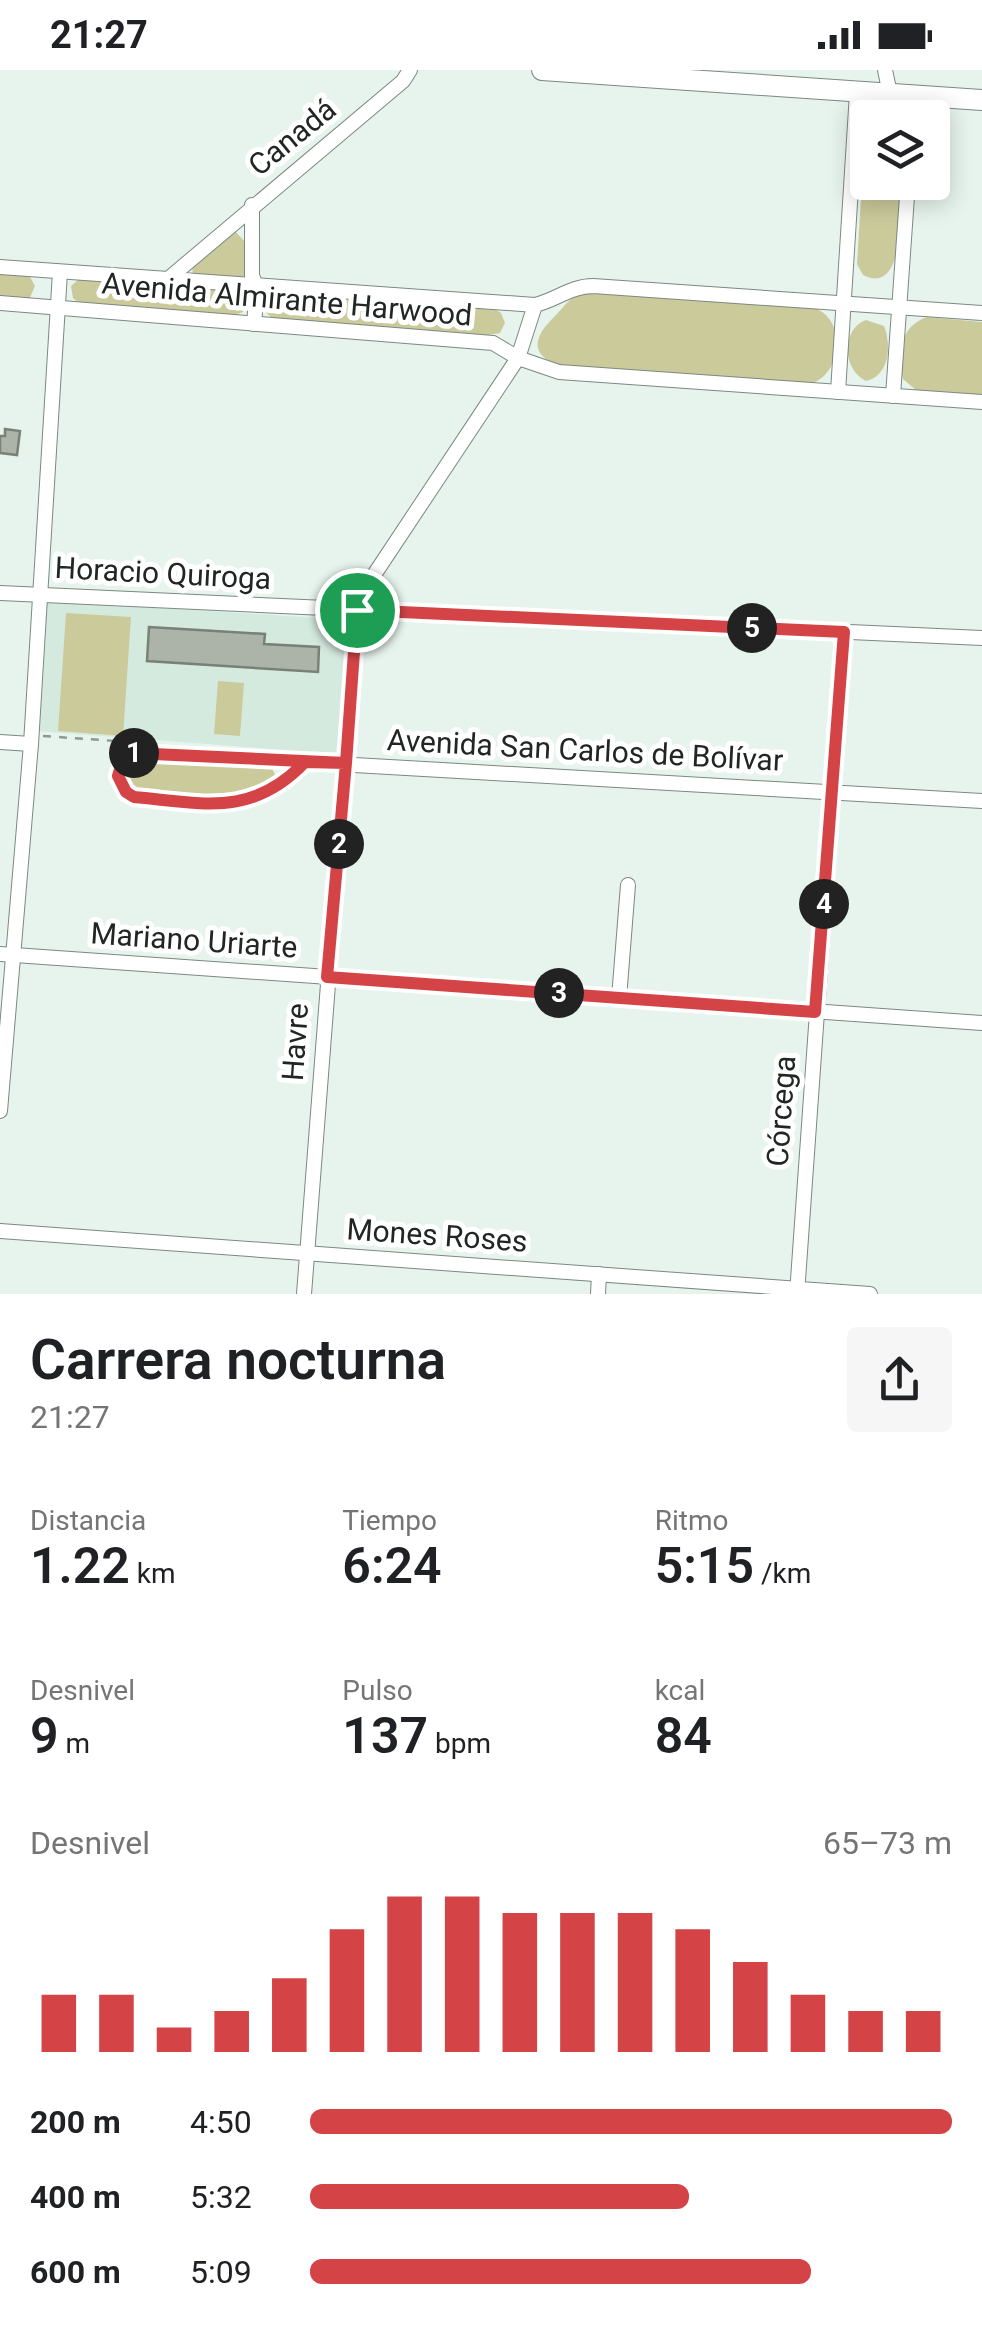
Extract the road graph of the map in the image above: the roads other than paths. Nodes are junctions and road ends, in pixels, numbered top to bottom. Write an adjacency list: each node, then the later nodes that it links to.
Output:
1 (410, 70): 10 (street, Canadá)
2 (542, 70): 4 (main road)
3 (884, 70): 5 (street)
4 (856, 93): 5 (main road); 17 (street)
5 (890, 94): 6 (main road)
6 (915, 94): 7 (street); 8 (main road)
7 (914, 100)
8 (982, 100)
9 (907, 200): 18 (street)
10 (252, 205): 13 (street, Canadá); 14 (street, Canadá)
11 (0, 267): 12 (street, Avenida Almirante Harwood)
12 (60, 272): 13 (street, Avenida Almirante Harwood); 19 (street)
13 (168, 279): 14 (street, Avenida Almirante Harwood)
14 (256, 286): 16 (street, Avenida Almirante Harwood); 21 (street, Canadá)
15 (0, 304): 19 (street, Avenida Almirante Harwood)
16 (535, 304): 17 (street, Avenida Almirante Harwood); 22 (street, Havre)
17 (843, 304): 18 (street, Avenida Almirante Harwood); 23 (street)
18 (899, 307): 20 (street, Avenida Almirante Harwood); 24 (street)
19 (57, 308): 21 (street, Avenida Almirante Harwood); 27 (street)
20 (982, 314)
21 (254, 324): 22 (street, Avenida Almirante Harwood)
22 (518, 358): 23 (street, Avenida Almirante Harwood); 28 (street, Havre)
23 (838, 392): 24 (street, Avenida Almirante Harwood)
24 (893, 396): 25 (street, Avenida Almirante Harwood)
25 (982, 402)
26 (0, 592): 27 (street, Horacio Quiroga)
27 (39, 594): 28 (street, Horacio Quiroga); 31 (street)
28 (357, 610): 29 (street, Horacio Quiroga); 34 (street, Havre)
29 (844, 632): 30 (street, Horacio Quiroga); 35 (street, Córcega)
30 (982, 638)
31 (31, 740): 32 (street); 38 (street)
32 (0, 742)
33 (305, 762): 33 (street, Avenida San Carlos de Bolívar); 34 (street, Avenida San Carlos de Bolívar)
34 (346, 763): 35 (street, Avenida San Carlos de Bolívar); 39 (street, Havre)
35 (834, 792): 36 (street, Avenida San Carlos de Bolívar); 41 (street, Córcega)
36 (982, 801)
37 (628, 885): 40 (street)
38 (6, 955): 39 (street, Mariano Uriarte); 43 (street)
39 (327, 977): 40 (street, Mariano Uriarte); 45 (street, Havre)
40 (619, 998): 41 (street, Mariano Uriarte)
41 (815, 1012): 42 (street, Mariano Uriarte); 47 (street, Córcega)
42 (982, 1023)
43 (0, 1112)
44 (0, 1231): 45 (street, Mones Roses)
45 (307, 1253): 46 (street, Mones Roses); 48 (street, Havre)
46 (599, 1274): 47 (street, Mones Roses); 49 (street)
47 (797, 1291): 50 (street, Mones Roses)
48 (304, 1294)
49 (598, 1294)
50 (870, 1294)

